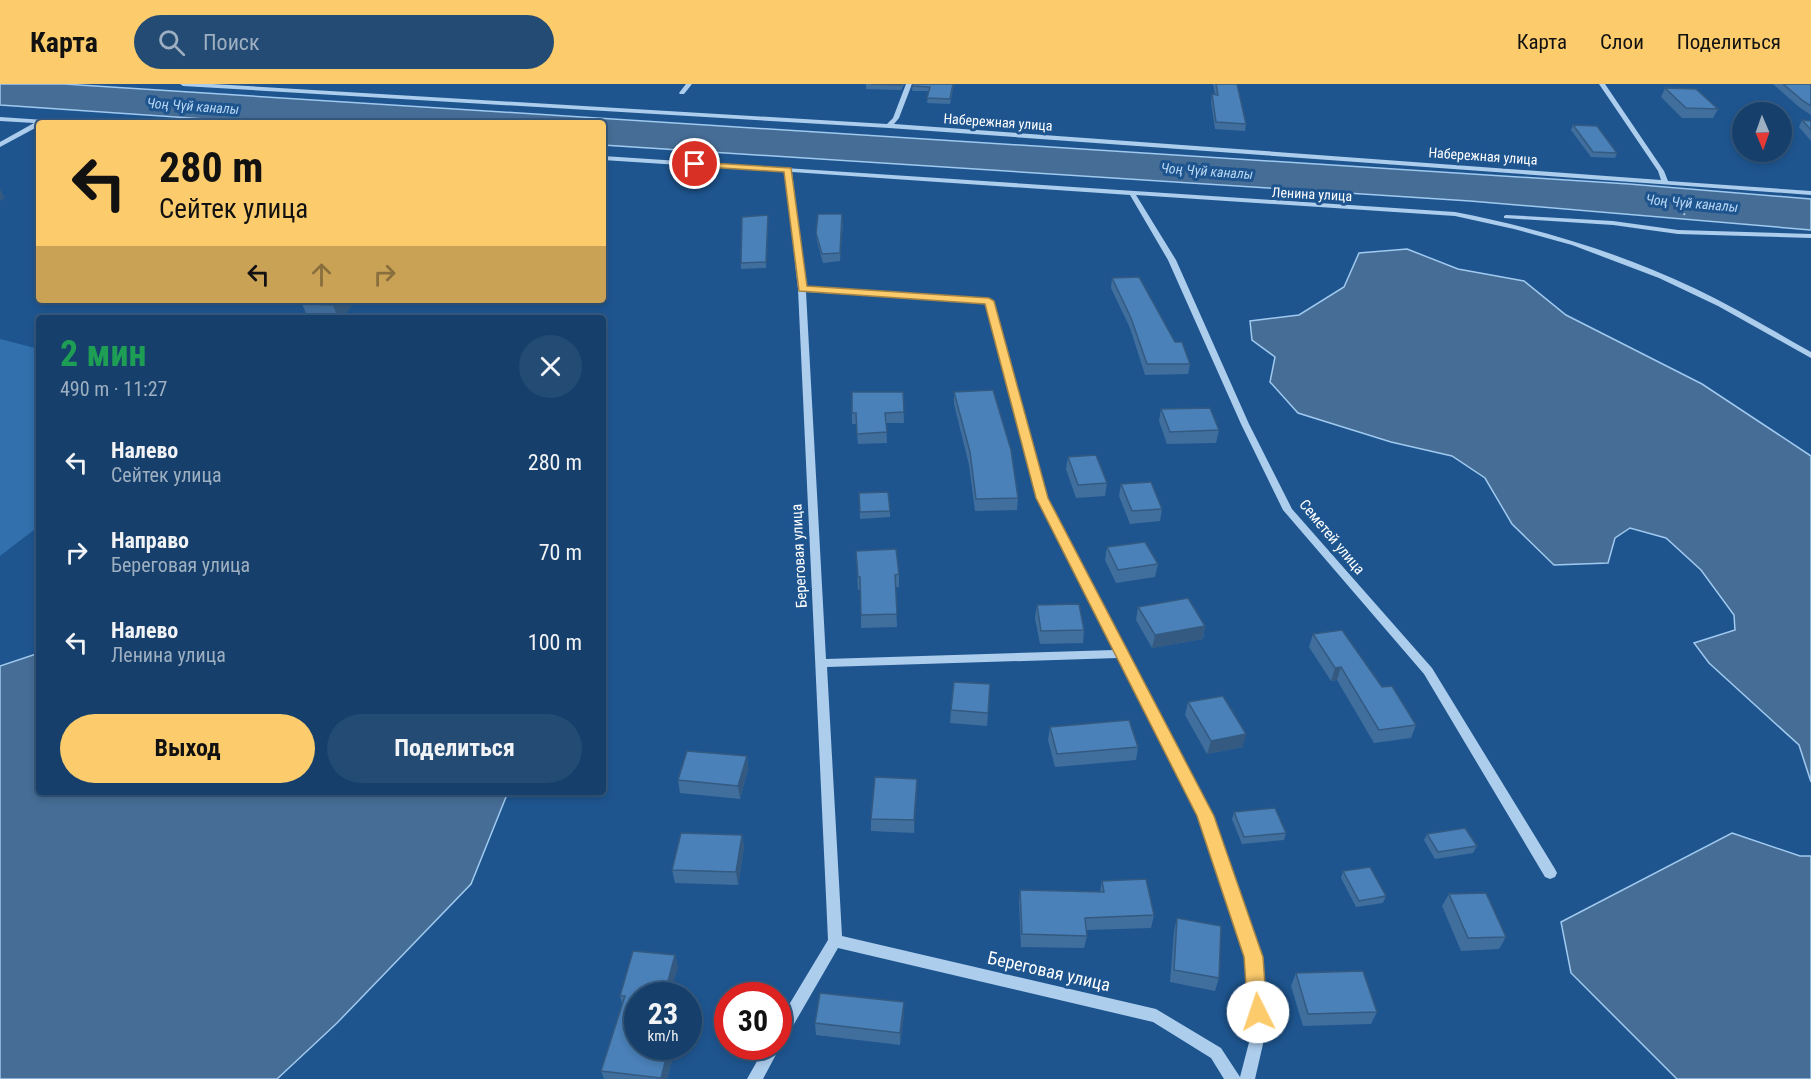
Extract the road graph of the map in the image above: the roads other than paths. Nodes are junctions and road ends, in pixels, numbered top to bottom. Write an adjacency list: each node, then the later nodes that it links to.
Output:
1 (183, 84): 9 (street, Набережная улица)
2 (689, 84): 5 (street)
3 (909, 84): 9 (street)
4 (1602, 84): 13 (street)
5 (682, 93)
6 (0, 119): 7 (street)
7 (36, 123)
8 (36, 125): 10 (street)
9 (889, 126): 13 (street, Набережная улица)
10 (0, 145)
11 (606, 158): 12 (street, Ленина улица)
12 (788, 170): 15 (street, Ленина улица); 20 (street, Береговая улица)
13 (1665, 182): 14 (street, Набережная улица)
14 (1811, 193)
15 (1133, 195): 16 (street, Ленина улица); 24 (street, Семетей улица)
16 (1455, 214): 18 (street); 21 (street, Ленина улица)
17 (1690, 222): 18 (street)
18 (1695, 233): 19 (street)
19 (1811, 236)
20 (802, 289): 22 (street); 23 (street, Береговая улица)
21 (1811, 355)
22 (1120, 654): 23 (street); 30 (street)
23 (823, 663): 25 (street, Береговая улица)
24 (1550, 873)
25 (835, 941): 26 (street); 29 (street, Береговая улица)
26 (792, 1014)
27 (766, 1060): 28 (street)
28 (755, 1079)
29 (1233, 1079)
30 (1247, 1079)

